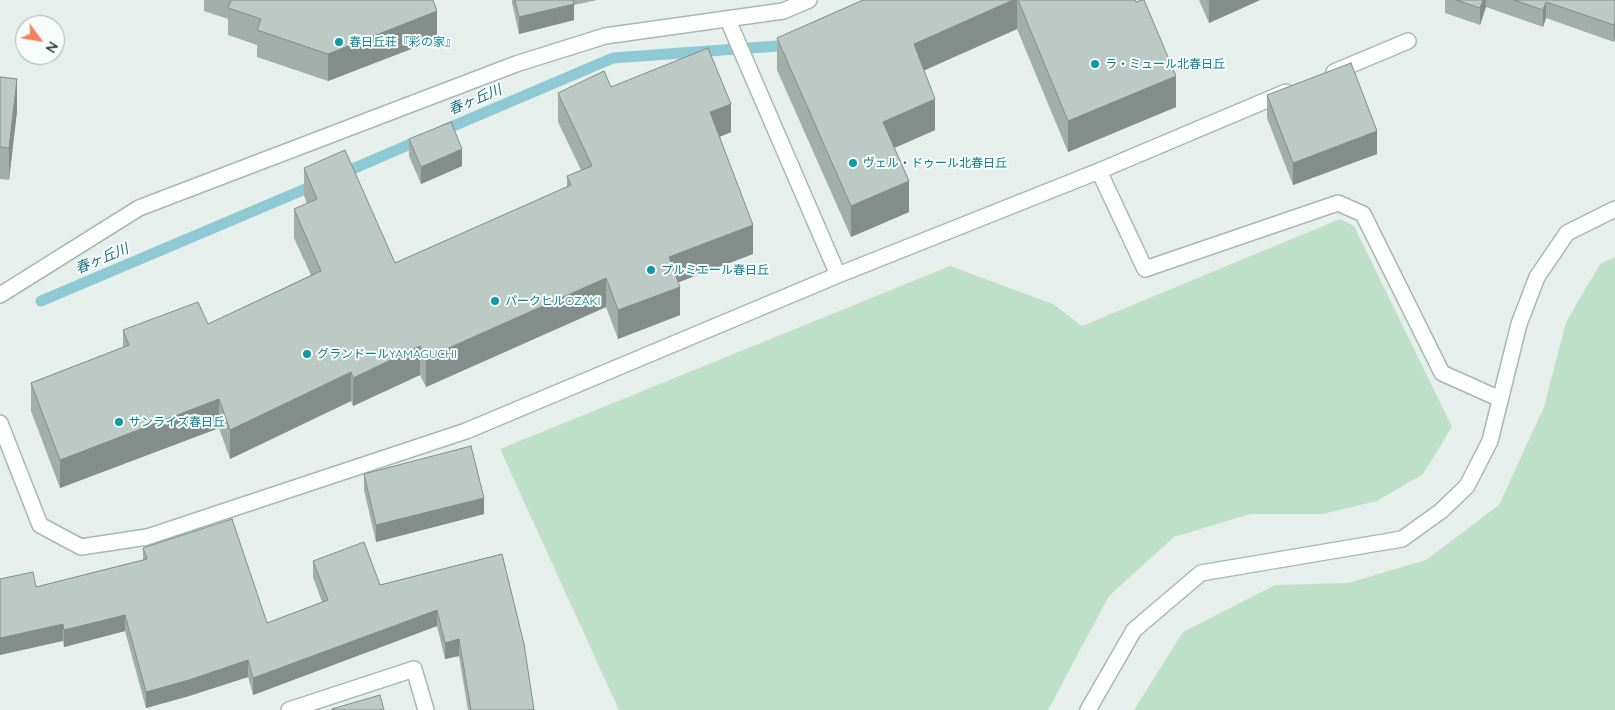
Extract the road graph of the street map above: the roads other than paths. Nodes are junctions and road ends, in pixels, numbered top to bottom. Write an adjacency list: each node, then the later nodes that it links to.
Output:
1 (809, 0): 2 (street)
2 (728, 20): 8 (street); 9 (street)
3 (1408, 41): 4 (street)
4 (1317, 79)
5 (1299, 87): 6 (street)
6 (1099, 171): 8 (street); 10 (street)
7 (1615, 208): 10 (street)
8 (838, 276): 11 (street)
9 (0, 295)
10 (1500, 399): 14 (street)
11 (0, 423)
12 (289, 710): 13 (street)
13 (426, 710)
14 (1088, 710)

